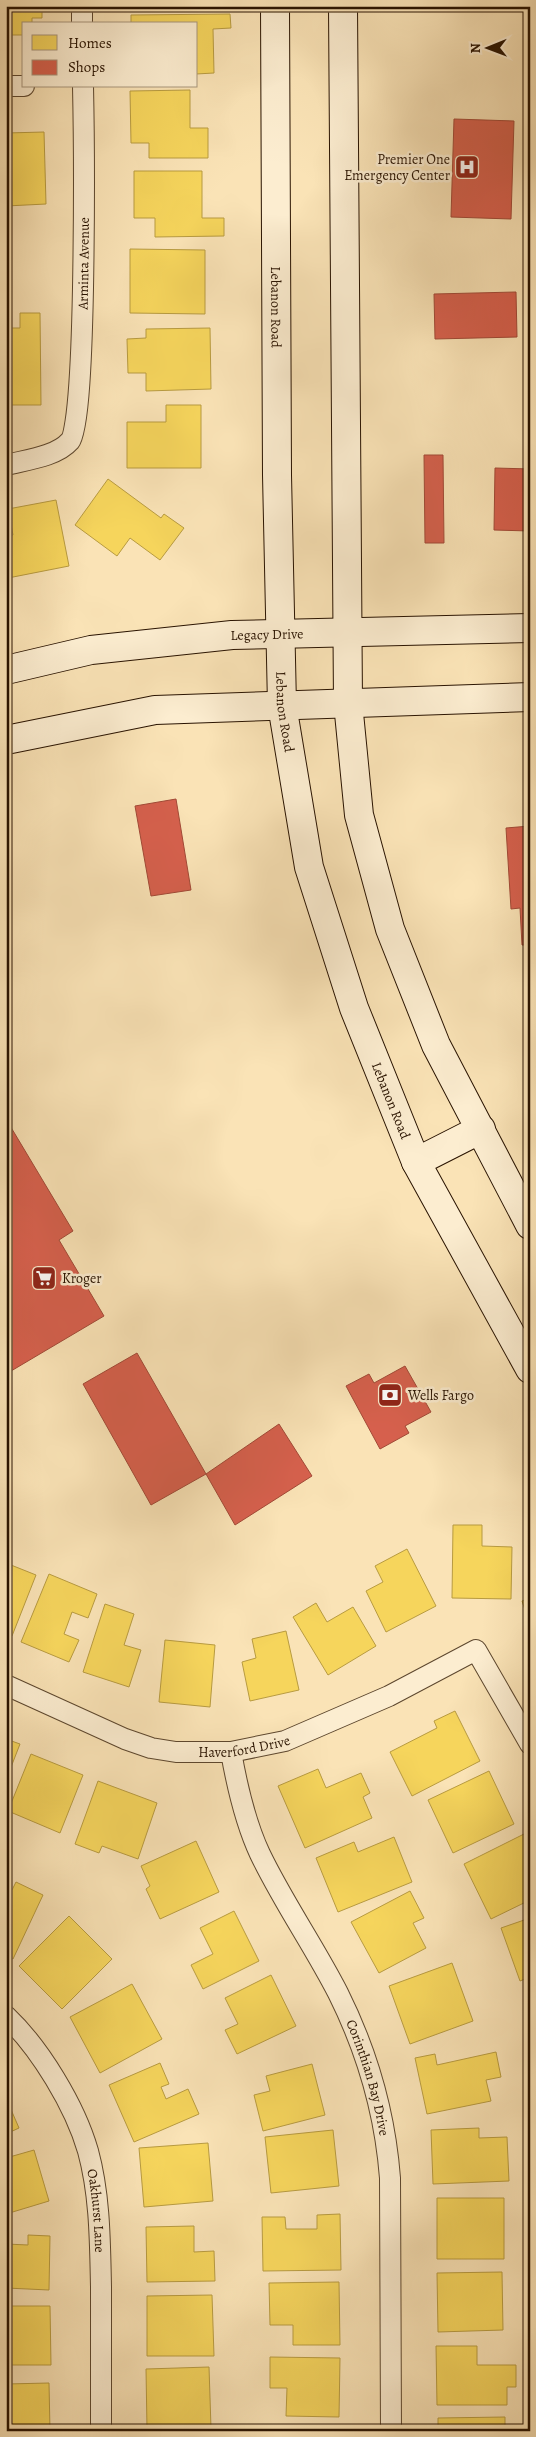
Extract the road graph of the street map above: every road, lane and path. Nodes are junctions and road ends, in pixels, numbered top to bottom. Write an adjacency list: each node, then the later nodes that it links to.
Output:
1 (82, 6): 4 (street)
2 (275, 6): 11 (main road, Lebanon Road)
3 (343, 6): 10 (main road)
4 (82, 22)
5 (6, 86): 6 (street)
6 (22, 86)
7 (83, 88): 8 (street, Arminta Avenue)
8 (6, 464)
9 (530, 628): 10 (main road, Legacy Drive)
10 (349, 631): 11 (main road, Legacy Drive); 14 (main road)
11 (280, 632): 12 (main road, Legacy Drive); 15 (main road, Lebanon Road)
12 (6, 670)
13 (530, 697): 14 (main road)
14 (348, 703): 15 (main road); 17 (main road)
15 (282, 705): 16 (main road); 18 (main road, Lebanon Road)
16 (6, 740)
17 (481, 1129): 18 (main road); 19 (main road)
18 (416, 1162): 20 (main road, Lebanon Road)
19 (530, 1226)
20 (530, 1369)
21 (6, 1684): 23 (street, Haverford Drive)
22 (530, 1744): 23 (street, Haverford Drive)
23 (231, 1752): 26 (street, Corinthian Bay Drive)
24 (6, 2016): 25 (street, Oakhurst Lane)
25 (101, 2431)
26 (391, 2431)

